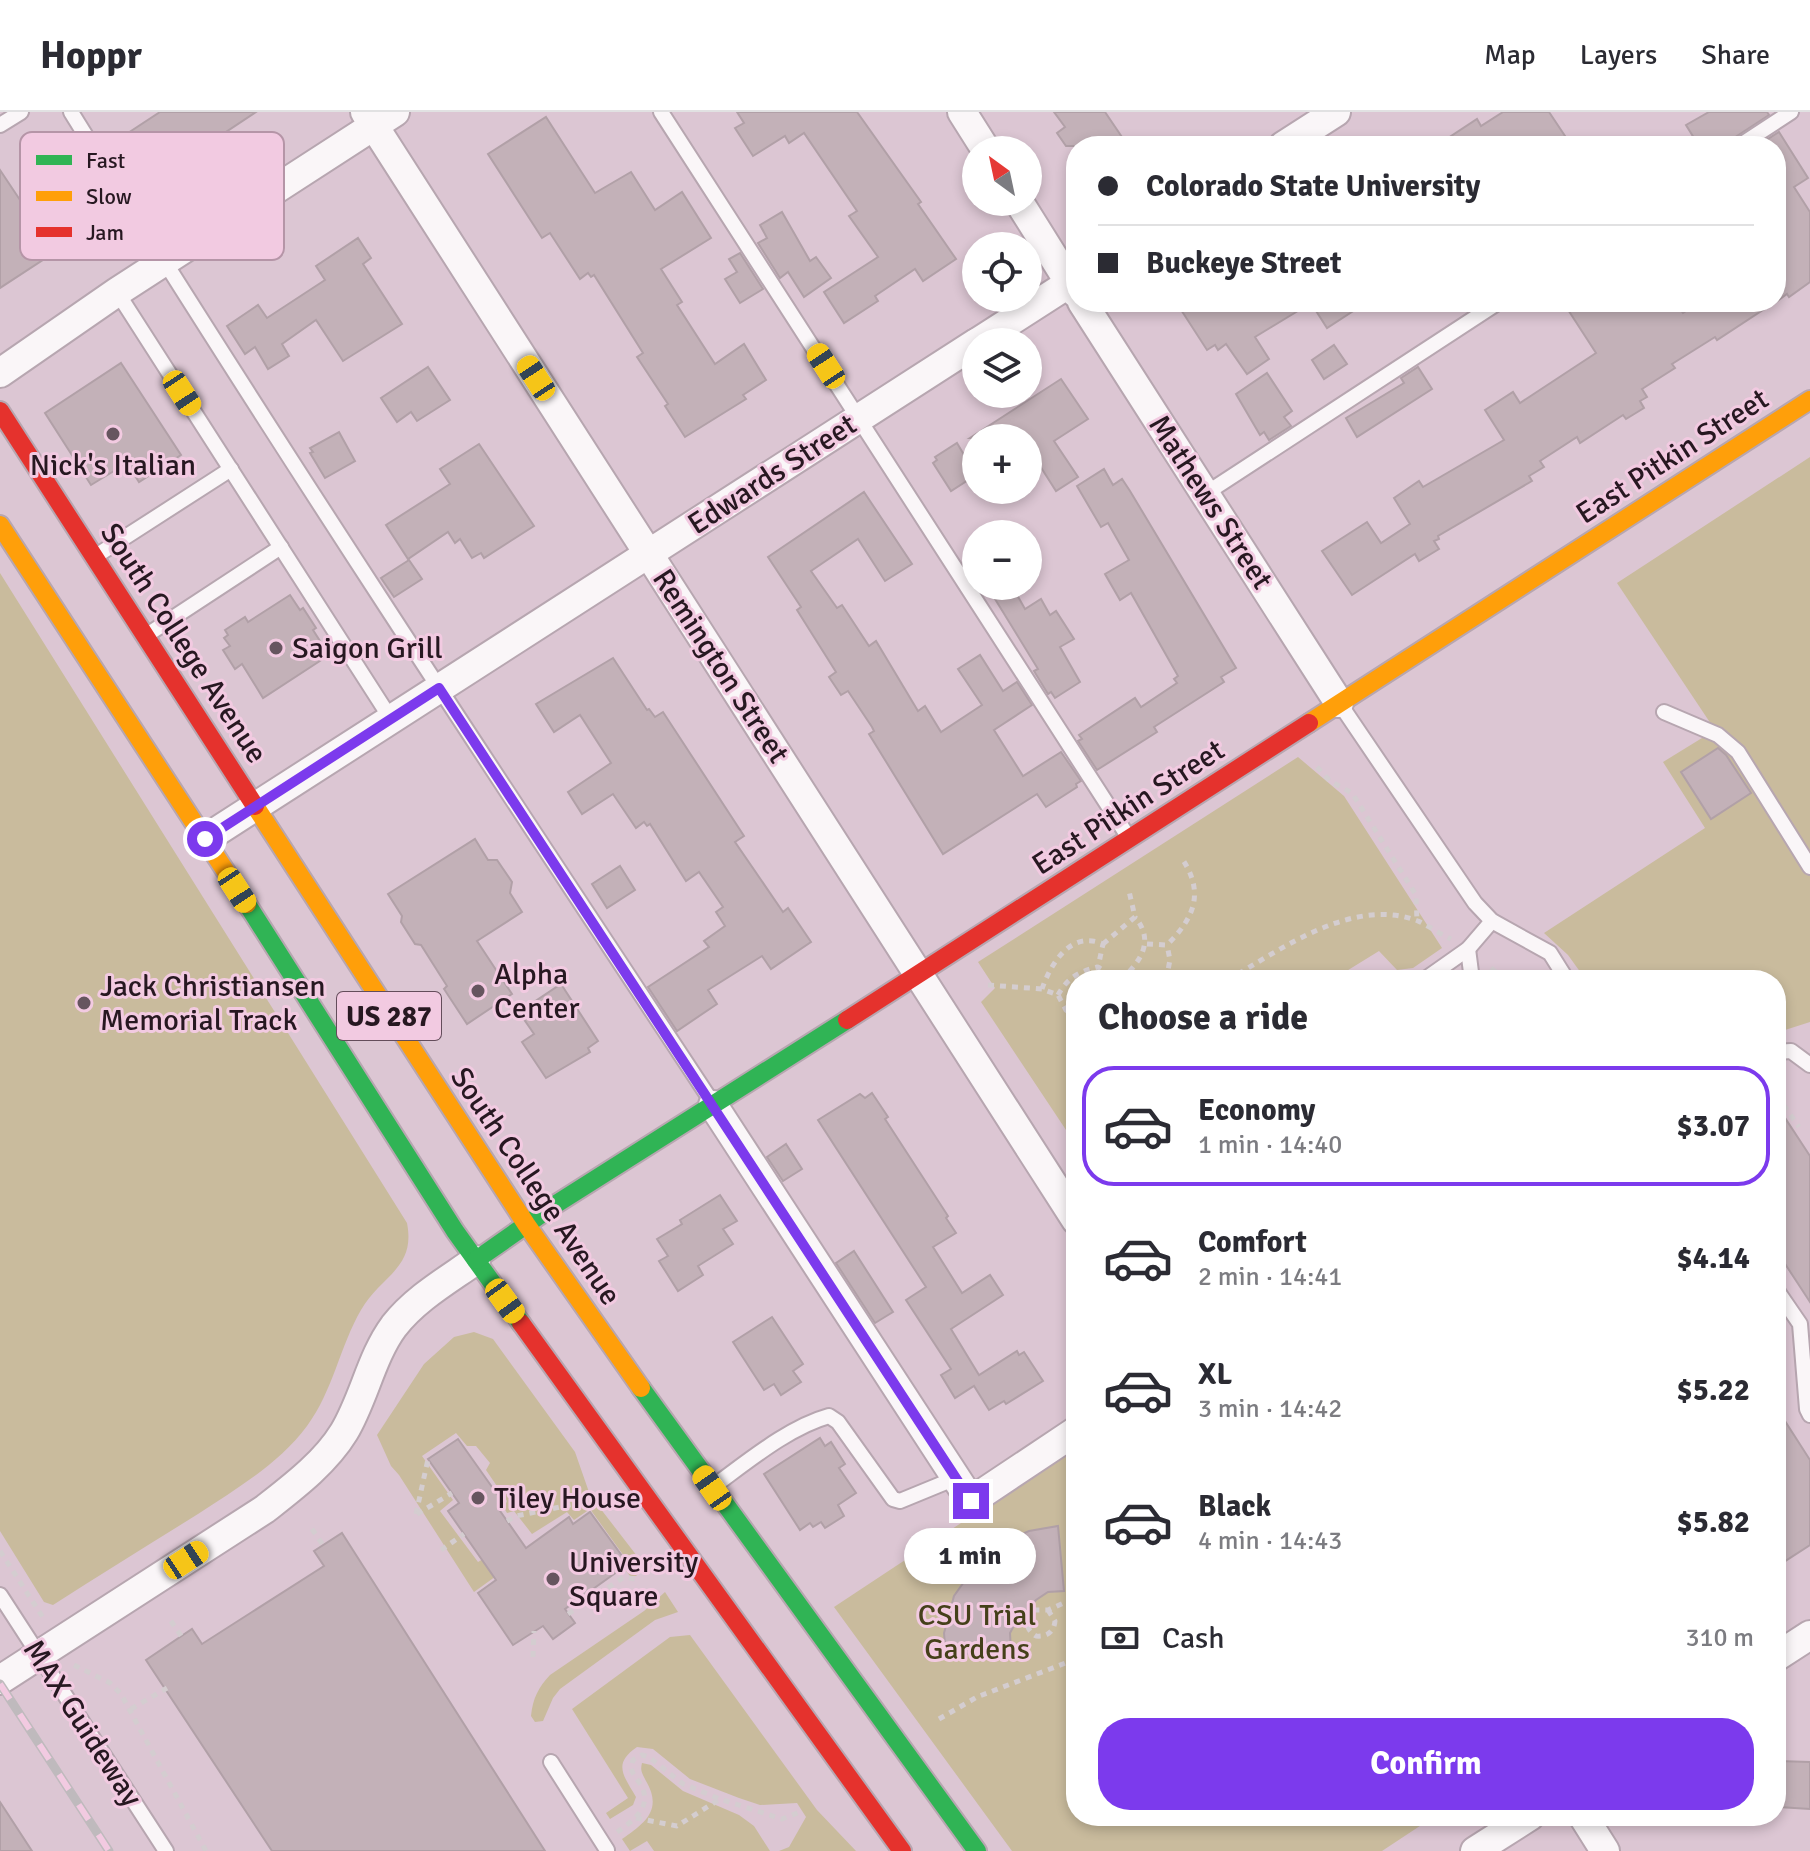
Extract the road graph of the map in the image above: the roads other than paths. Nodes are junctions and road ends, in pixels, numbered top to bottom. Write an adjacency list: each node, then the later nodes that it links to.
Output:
1 (21, 112): 8 (lane)
2 (71, 112): 9 (lane)
3 (661, 112): 27 (lane)
4 (962, 112): 10 (street)
5 (1336, 112): 11 (street)
6 (1791, 112): 12 (lane)
7 (378, 117): 13 (street); 32 (street, Remington Street)
8 (0, 125)
9 (83, 132)
10 (977, 136)
11 (1299, 136)
12 (1754, 136)
13 (284, 181)
14 (1028, 216): 17 (street, Mathews Street)
15 (167, 260): 16 (street)
16 (164, 262): 18 (street); 35 (lane)
17 (1066, 274)
18 (117, 292): 24 (street); 28 (lane)
19 (1066, 294): 22 (street, Edwards Street)
20 (1090, 312): 29 (street, Mathews Street)
21 (1484, 312): 29 (lane)
22 (1003, 328)
23 (962, 352): 27 (street, Edwards Street)
24 (0, 373)
25 (1810, 400): 36 (main road, East Pitkin Street)
26 (0, 411): 33 (main road, South College Avenue / US 287)
27 (860, 418): 32 (street, Edwards Street); 41 (lane)
28 (231, 469): 31 (lane); 33 (lane)
29 (1205, 494): 36 (street, Mathews Street)
30 (0, 525): 40 (main road, US 287)
31 (281, 547): 34 (lane); 38 (lane)
32 (649, 553): 35 (street, Edwards Street); 48 (street, Remington Street)
33 (95, 556): 34 (main road, South College Avenue / US 287)
34 (146, 635): 39 (main road, South College Avenue / US 287)
35 (439, 688): 38 (street, Edwards Street); 51 (lane)
36 (1339, 703): 41 (main road, East Pitkin Street); 43 (lane)
37 (1664, 712): 42 (lane)
38 (391, 719): 39 (street, Edwards Street)
39 (256, 805): 40 (street, Edwards Street); 53 (main road, South College Avenue / US 287)
40 (205, 839): 54 (main road, US 287)
41 (1130, 839): 48 (main road, East Pitkin Street)
42 (1810, 867)
43 (1492, 921): 44 (lane); 47 (lane)
44 (1468, 949): 45 (lane); 46 (lane)
45 (1438, 970)
46 (1469, 970)
47 (1561, 970)
48 (918, 975): 51 (main road, East Pitkin Street); 52 (street, Remington Street)
49 (1786, 1051): 50 (lane)
50 (1810, 1065)
51 (713, 1105): 53 (main road, East Pitkin Street); 58 (street)
52 (1066, 1204)
53 (526, 1224): 54 (main road, East Pitkin Street); 59 (main road, South College Avenue / US 287)
54 (476, 1260): 63 (street); 70 (main road, US 287)
55 (1786, 1304): 56 (lane)
56 (1810, 1415)
57 (1066, 1438): 58 (street)
58 (956, 1478): 59 (lane)
59 (712, 1488): 71 (main road, South College Avenue / US 287)
60 (0, 1595): 63 (lane, MAX Guideway)
61 (1809, 1638): 62 (street)
62 (1786, 1651)
63 (39, 1655): 64 (street); 69 (lane, MAX Guideway)
64 (0, 1680)
65 (551, 1762): 68 (lane)
66 (1514, 1826): 72 (street)
67 (1589, 1826): 73 (street)
68 (607, 1850)
69 (166, 1851)
70 (902, 1851)
71 (977, 1851)
72 (1475, 1851)
73 (1605, 1851)

